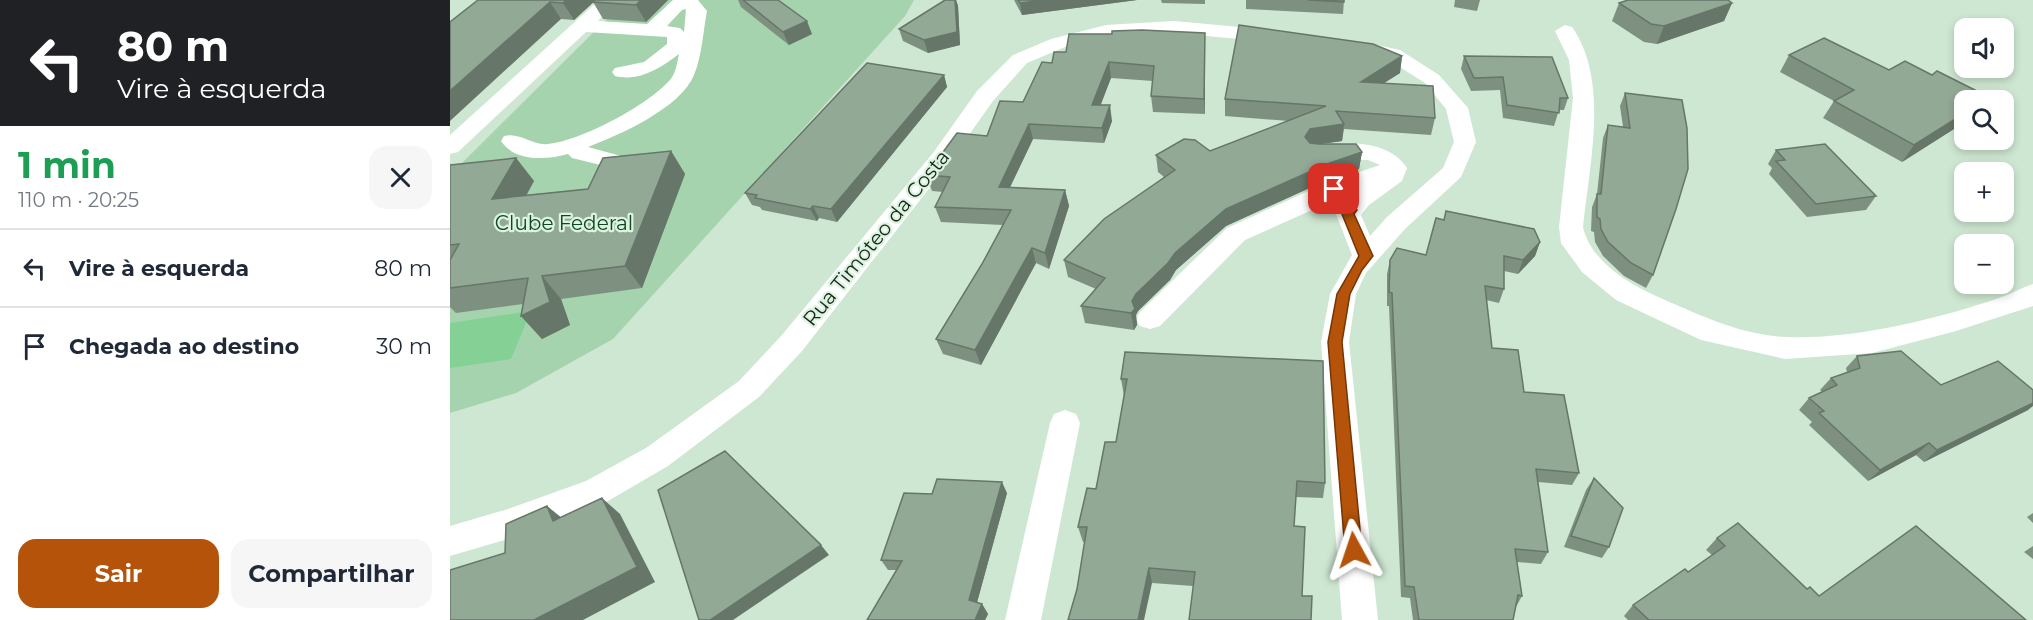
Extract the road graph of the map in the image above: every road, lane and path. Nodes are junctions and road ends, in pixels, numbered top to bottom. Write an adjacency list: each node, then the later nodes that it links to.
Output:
1 (610, 0): 2 (street)
2 (582, 26): 3 (street); 11 (street)
3 (652, 30): 7 (street); 7 (street)
4 (1565, 31): 18 (street)
5 (1291, 37): 21 (street, Rua Timóteo da Costa)
6 (1349, 44): 17 (street)
7 (684, 46): 8 (street); 10 (street)
8 (622, 72)
9 (512, 141): 10 (street)
10 (573, 146): 13 (street)
11 (450, 147)
12 (1317, 153): 14 (street)
13 (613, 161)
14 (1395, 168): 15 (street); 16 (street)
15 (1334, 189): 16 (street); 19 (street)
16 (1351, 210): 17 (street)
17 (1366, 256): 23 (street)
18 (2033, 294)
19 (1150, 319)
20 (1065, 423): 22 (street)
21 (450, 541)
22 (1023, 620)
23 (1360, 620)

